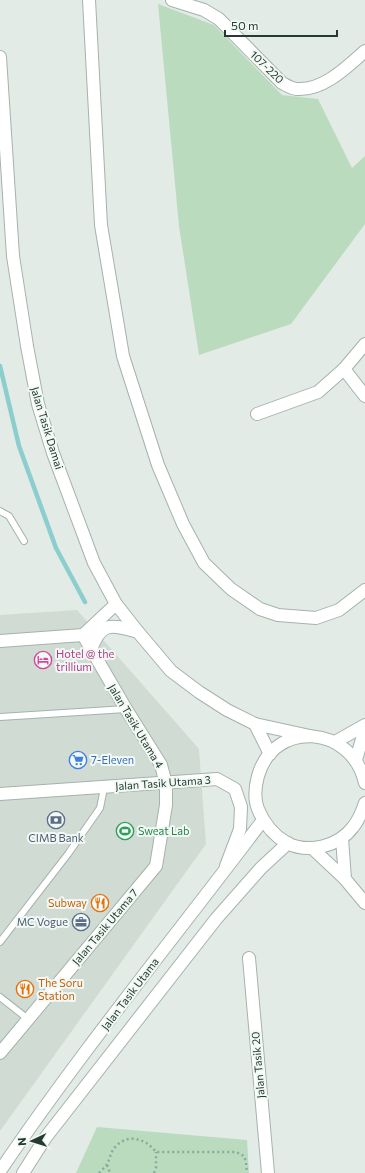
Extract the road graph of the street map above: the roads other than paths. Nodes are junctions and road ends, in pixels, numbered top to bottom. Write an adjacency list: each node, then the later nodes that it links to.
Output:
1 (89, 0): 11 (street)
2 (172, 0): 3 (street, 107-220)
3 (365, 51)
4 (0, 57): 12 (street, Jalan Tasik Damai)
5 (365, 344): 6 (street)
6 (344, 369): 7 (street); 8 (street)
7 (365, 396)
8 (256, 414)
9 (0, 511): 10 (lane)
10 (24, 541)
11 (365, 590)
12 (116, 604): 13 (street, Jalan Tasik Damai); 14 (street)
13 (138, 632): 16 (street); 19 (street, Jalan Tasik Damai)
14 (83, 635): 15 (street); 16 (street, Jalan Tasik Utama 4)
15 (0, 640)
16 (91, 650): 17 (street, Jalan Tasik Utama 4)
17 (126, 708): 18 (lane); 26 (street, Jalan Tasik Utama 4)
18 (0, 717)
19 (255, 724): 21 (street, Jalan Tasik Damai); 23 (street)
20 (365, 726): 22 (street); 24 (street)
21 (310, 736): 22 (street, Jalan Tasik Damai); 23 (street)
22 (335, 742): 24 (street)
23 (270, 754): 31 (street)
24 (356, 760): 25 (street)
25 (365, 783)
26 (166, 784): 27 (street, Jalan Tasik Utama 3); 35 (street, Jalan Tasik Utama 3); 43 (street, Jalan Tasik Utama 7)
27 (104, 788): 28 (street, Jalan Tasik Utama 3); 40 (lane)
28 (4, 794): 30 (street)
29 (365, 803): 32 (street)
30 (0, 804)
31 (263, 820): 33 (street); 35 (street, Jalan Tasik Utama)
32 (342, 838): 34 (street); 36 (street)
33 (288, 843): 34 (street); 39 (street, Jalan Tasik Utama)
34 (312, 848): 36 (street)
35 (223, 873): 38 (street, Jalan Tasik Utama)
36 (345, 879): 37 (street)
37 (365, 903)
38 (199, 904): 39 (street); 45 (street, Jalan Tasik Utama)
39 (216, 919): 46 (street, Jalan Tasik Utama)
40 (0, 942)
41 (249, 958): 47 (street, Jalan Tasik 20)
42 (0, 997): 43 (lane)
43 (28, 1019): 44 (street, Jalan Tasik Utama 7)
44 (0, 1053)
45 (0, 1171)
46 (23, 1173)
47 (268, 1173)

